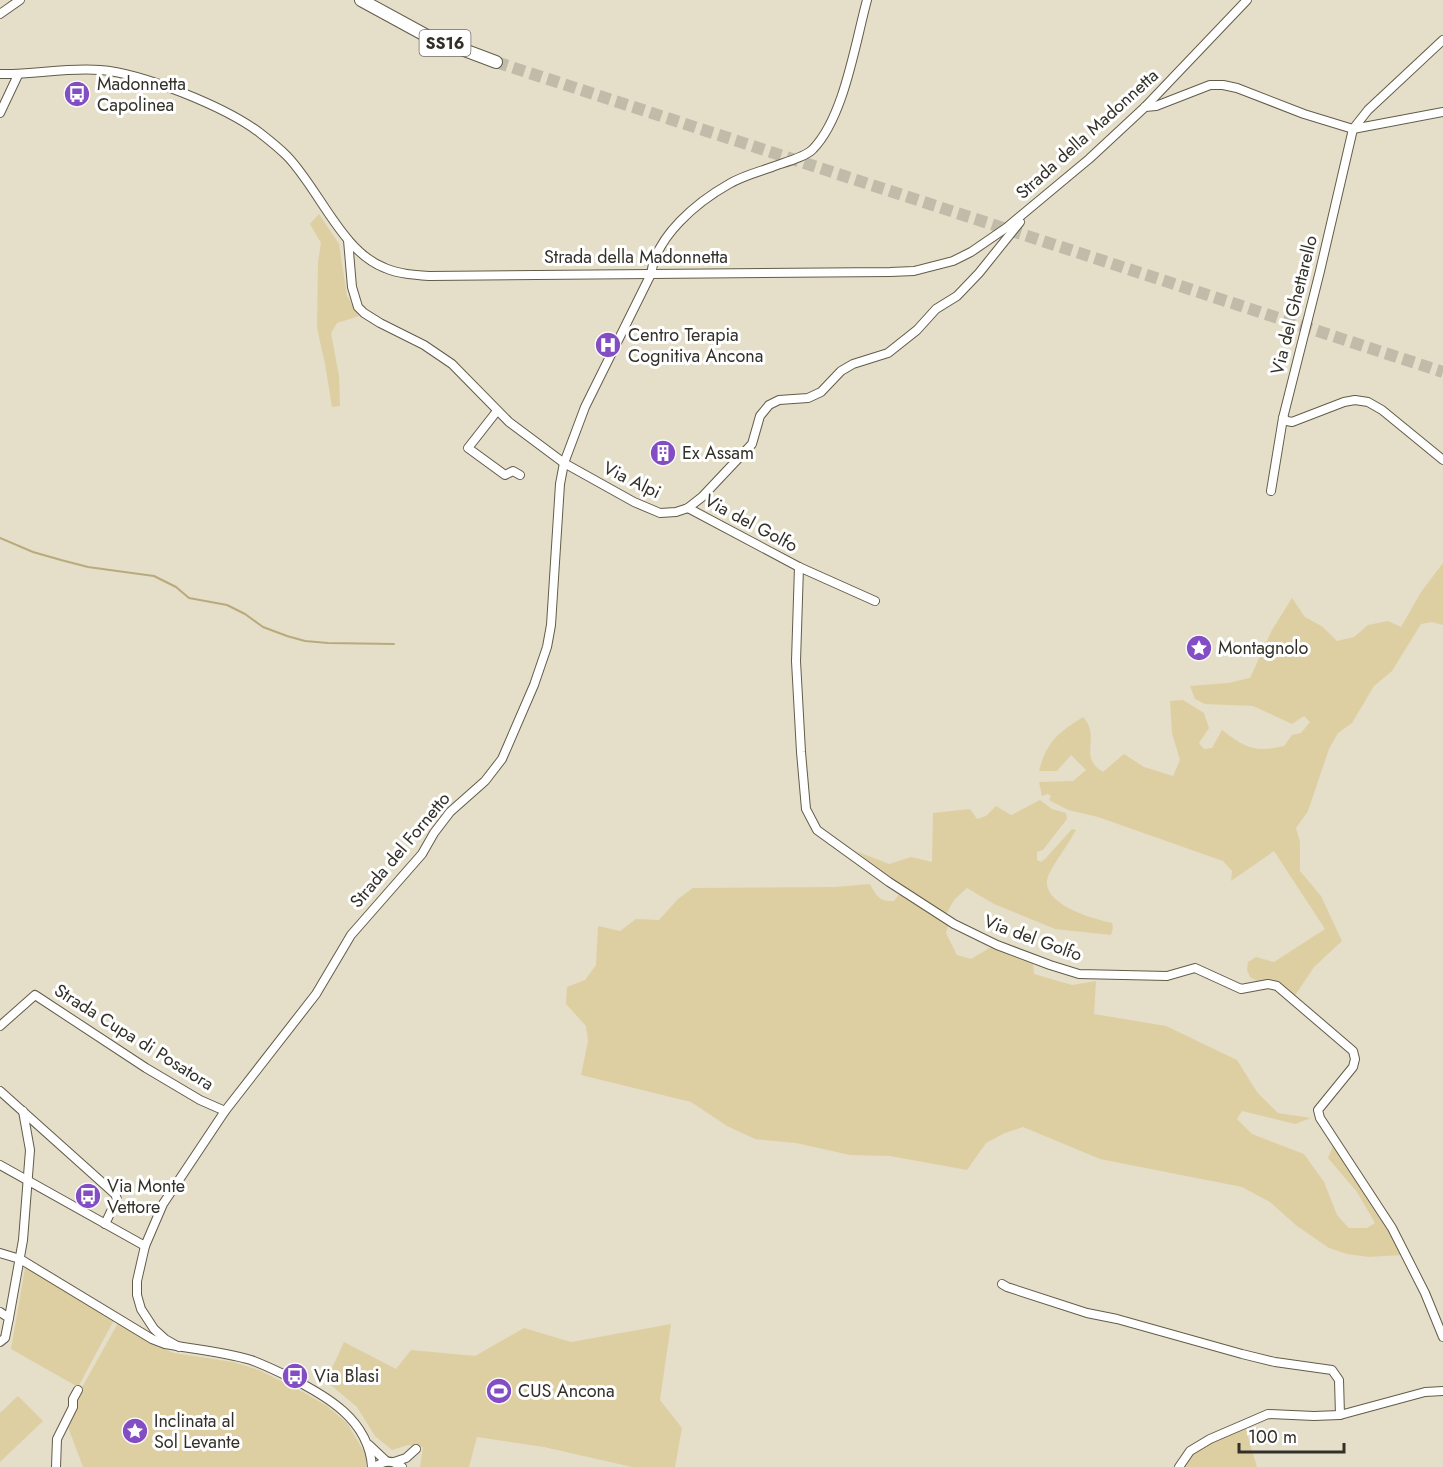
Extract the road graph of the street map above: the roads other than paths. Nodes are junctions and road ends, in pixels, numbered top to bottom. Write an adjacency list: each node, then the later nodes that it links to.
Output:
1 (20, 0): 5 (street)
2 (361, 0): 7 (highway, SS16)
3 (867, 0): 16 (street, Strada del Fornetto)
4 (1247, 0): 10 (street, Strada della Madonnetta)
5 (0, 14)
6 (1443, 40): 13 (street)
7 (496, 62)
8 (0, 74): 9 (street, Strada della Madonnetta)
9 (18, 75): 12 (street); 15 (street, Strada della Madonnetta)
10 (1145, 107): 13 (street); 14 (street, Strada della Madonnetta)
11 (1443, 112): 13 (street)
12 (0, 113)
13 (1353, 129): 18 (street, Via del Ghettarello)
14 (1031, 208): 16 (street, Strada della Madonnetta); 23 (street)
15 (348, 240): 16 (street, Strada della Madonnetta); 17 (street, Via Alpi)
16 (651, 274): 20 (street, Strada del Fornetto)
17 (497, 411): 20 (street, Via Alpi); 21 (street)
18 (1283, 418): 19 (street); 22 (street, Via del Ghettarello)
19 (1443, 460)
20 (564, 463): 23 (street, Via Alpi); 29 (street, Strada del Fornetto)
21 (520, 475)
22 (1271, 491)
23 (688, 508): 24 (street, Via del Golfo)
24 (799, 567): 25 (street, Via del Golfo); 39 (street, Via del Golfo)
25 (875, 601)
26 (0, 1026): 29 (street, Strada Cupa di Posatora)
27 (0, 1091): 28 (street)
28 (23, 1111): 31 (street); 32 (street)
29 (225, 1111): 33 (street, Strada del Fornetto)
30 (0, 1165): 31 (street)
31 (27, 1181): 32 (street); 35 (street)
32 (105, 1224): 33 (street)
33 (145, 1246): 41 (street, Strada del Fornetto)
34 (0, 1253): 35 (street)
35 (20, 1259): 38 (street); 41 (street)
36 (1002, 1284): 44 (street)
37 (0, 1312): 38 (street)
38 (9, 1318): 40 (street)
39 (1443, 1337)
40 (0, 1342)
41 (179, 1347): 45 (street)
42 (78, 1390): 47 (street)
43 (1443, 1391): 44 (street)
44 (1340, 1414): 51 (street)
45 (365, 1440): 46 (street); 48 (street)
46 (390, 1462): 48 (street); 49 (street); 50 (street)
47 (56, 1467)
48 (374, 1467)
49 (402, 1467)
50 (408, 1467)
51 (1179, 1467)

